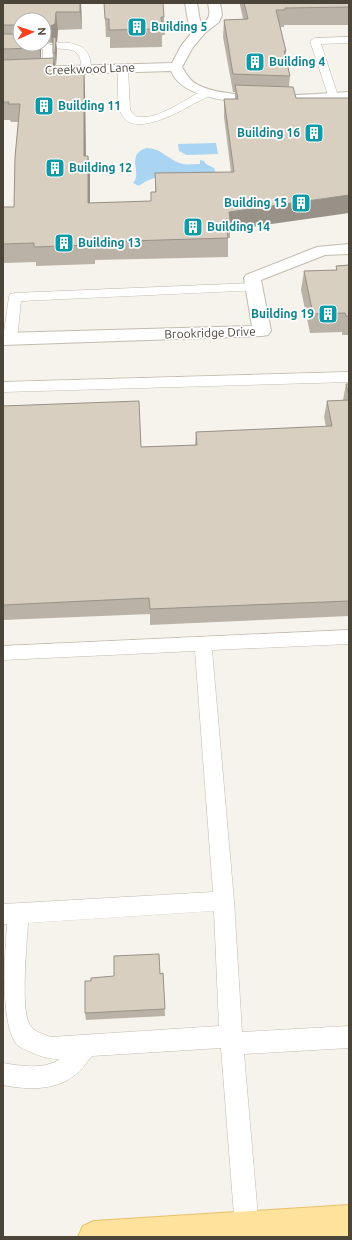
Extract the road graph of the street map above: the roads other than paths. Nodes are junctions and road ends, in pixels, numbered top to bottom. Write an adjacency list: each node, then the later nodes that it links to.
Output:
1 (191, 3): 3 (street)
2 (214, 3): 3 (street)
3 (201, 30): 7 (street)
4 (349, 40): 13 (lane)
5 (57, 46): 9 (lane)
6 (3, 47): 10 (lane)
7 (176, 67): 8 (street, Creekwood Lane); 12 (street)
8 (123, 68): 9 (street, Creekwood Lane); 12 (lane)
9 (86, 69): 10 (street, Creekwood Lane)
10 (47, 70): 11 (street, Creekwood Lane)
11 (3, 72)
12 (206, 92): 13 (street)
13 (333, 96): 14 (street)
14 (349, 96)
15 (349, 249): 16 (street)
16 (254, 287): 17 (lane); 17 (street, Brookridge Drive)
17 (7, 339)
18 (349, 377): 19 (lane)
19 (3, 387)
20 (349, 637): 21 (lane)
21 (203, 644): 22 (lane); 23 (lane)
22 (3, 653)
23 (224, 901): 24 (lane); 26 (lane)
24 (11, 914): 27 (lane)
25 (349, 1037): 26 (lane)
26 (231, 1040): 27 (lane); 30 (lane)
27 (87, 1045): 28 (lane)
28 (3, 1074)
29 (349, 1221): 30 (main road)
30 (260, 1230): 31 (main road)
31 (163, 1235): 32 (main road)
32 (94, 1237)

